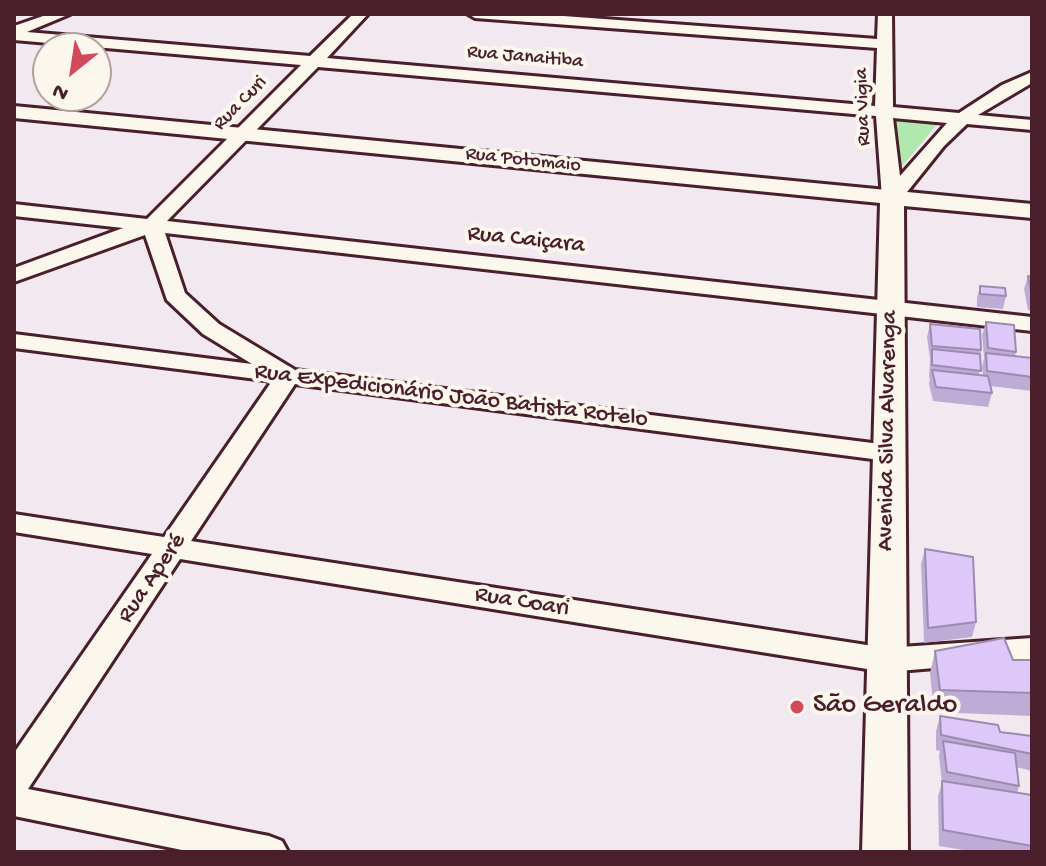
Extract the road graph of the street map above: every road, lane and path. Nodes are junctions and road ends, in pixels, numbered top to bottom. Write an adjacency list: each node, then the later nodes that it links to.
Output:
1 (63, 14): 5 (street)
2 (361, 14): 7 (street, Rua Curi)
3 (475, 14): 6 (street)
4 (885, 14): 6 (street, Rua Vigia)
5 (14, 33): 7 (street, Rua Janaitiba)
6 (884, 44): 9 (street, Rua Vigia)
7 (313, 62): 9 (street, Rua Janaitiba); 13 (street, Rua Curi)
8 (1032, 77): 11 (street)
9 (884, 111): 11 (street, Rua Janaitiba); 14 (street, Rua Vigia)
10 (14, 112): 13 (street, Rua Potomaio)
11 (959, 118): 12 (street, Rua Janaitiba); 14 (street)
12 (1032, 125)
13 (243, 134): 14 (street, Rua Potomaio); 17 (street, Rua Curi)
14 (892, 198): 16 (street, Rua Potomaio); 19 (street, Avenida Silva Alvarenga)
15 (14, 210): 17 (street, Rua Caiçara)
16 (1032, 211)
17 (152, 225): 18 (street); 19 (street, Rua Caiçara); 22 (street)
18 (14, 275)
19 (890, 309): 20 (street, Rua Caiçara); 23 (street, Avenida Silva Alvarenga)
20 (1032, 324)
21 (14, 341): 22 (street, Rua Expedicionário João Batista Rotelo)
22 (288, 376): 23 (street, Rua Expedicionário João Batista Rotelo); 25 (street, Rua Aperé)
23 (888, 453): 27 (street, Avenida Silva Alvarenga)
24 (14, 523): 25 (street, Rua Coari)
25 (174, 548): 27 (street, Rua Coari); 28 (street, Rua Aperé)
26 (1032, 649): 27 (street, Rua Coari)
27 (886, 660): 31 (street, Avenida Silva Alvarenga)
28 (14, 781)
29 (14, 801): 30 (street)
30 (269, 852)
31 (885, 852)

